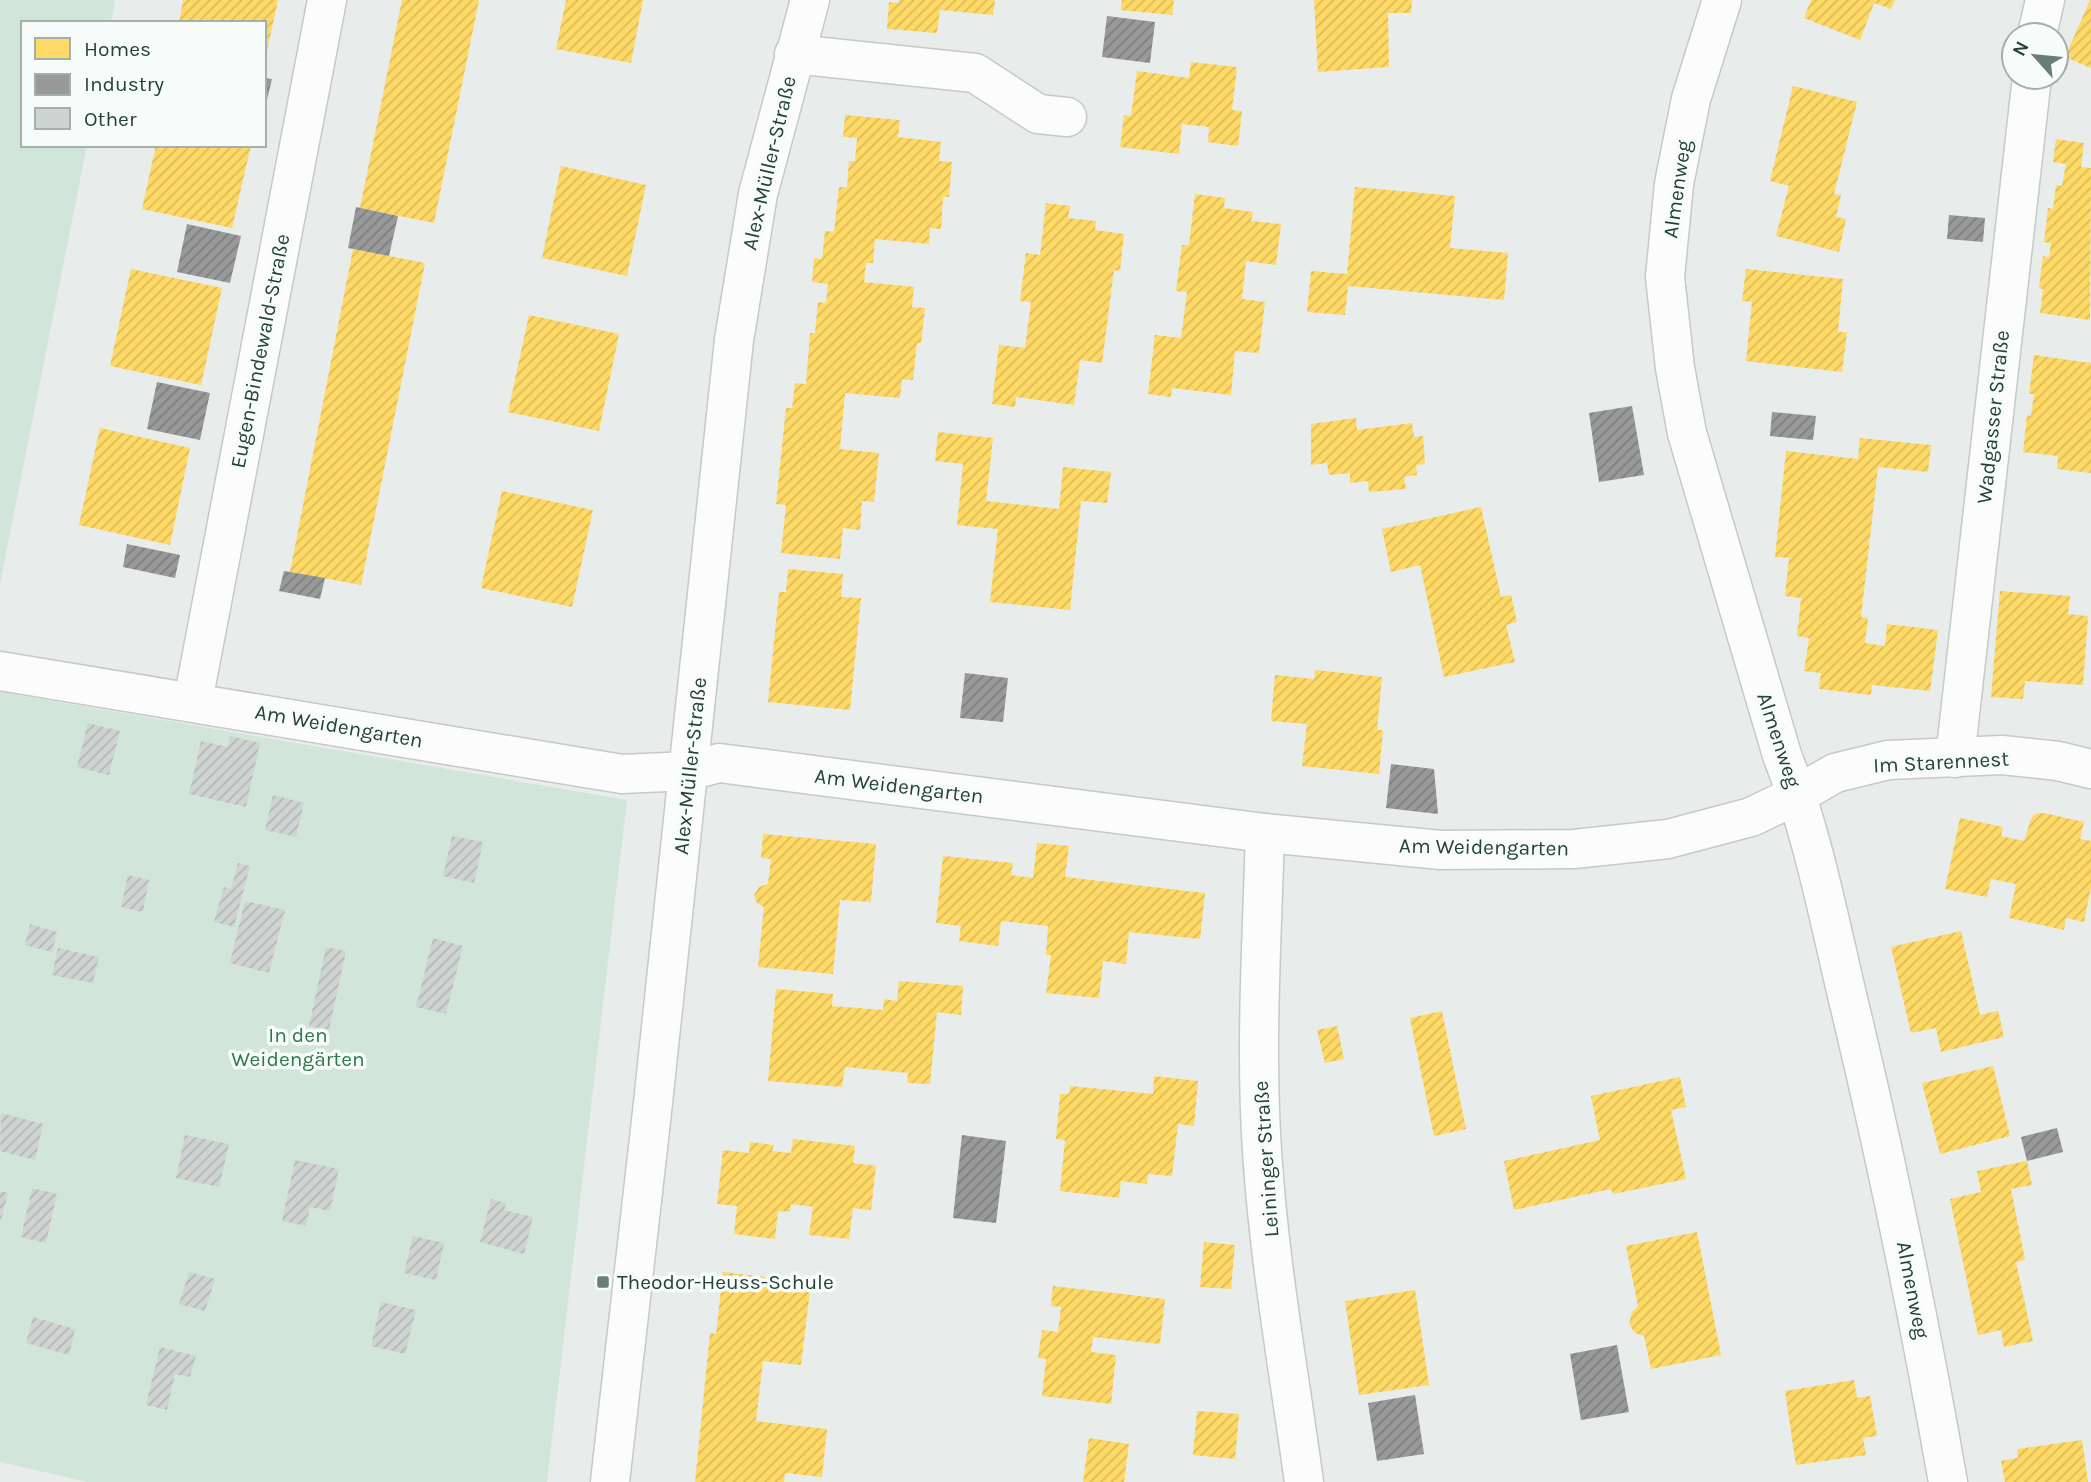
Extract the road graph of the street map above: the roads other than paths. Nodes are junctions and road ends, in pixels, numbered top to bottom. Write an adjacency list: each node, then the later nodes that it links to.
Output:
1 (327, 0): 10 (street, Eugen-Bindewald-Straße)
2 (810, 0): 6 (street, Alex-Müller-Straße)
3 (1722, 0): 14 (street, Almenweg)
4 (2045, 0): 5 (street)
5 (2040, 21)
6 (794, 54): 8 (street, Alex-Müller-Straße); 13 (street, Alex-Müller-Straße)
7 (2030, 91): 11 (street, Wadgasser Straße)
8 (1067, 117)
9 (0, 671): 10 (street, Am Weidengarten)
10 (193, 701): 13 (street, Am Weidengarten)
11 (1955, 758): 12 (street, Im Starennest); 14 (street, Im Starennest)
12 (2091, 769)
13 (689, 771): 15 (street, Am Weidengarten); 16 (street, Alex-Müller-Straße)
14 (1797, 795): 15 (street, Am Weidengarten); 18 (street, Almenweg)
15 (1265, 833): 17 (street, Leininger Straße)
16 (610, 1482)
17 (1304, 1482)
18 (1948, 1482)

